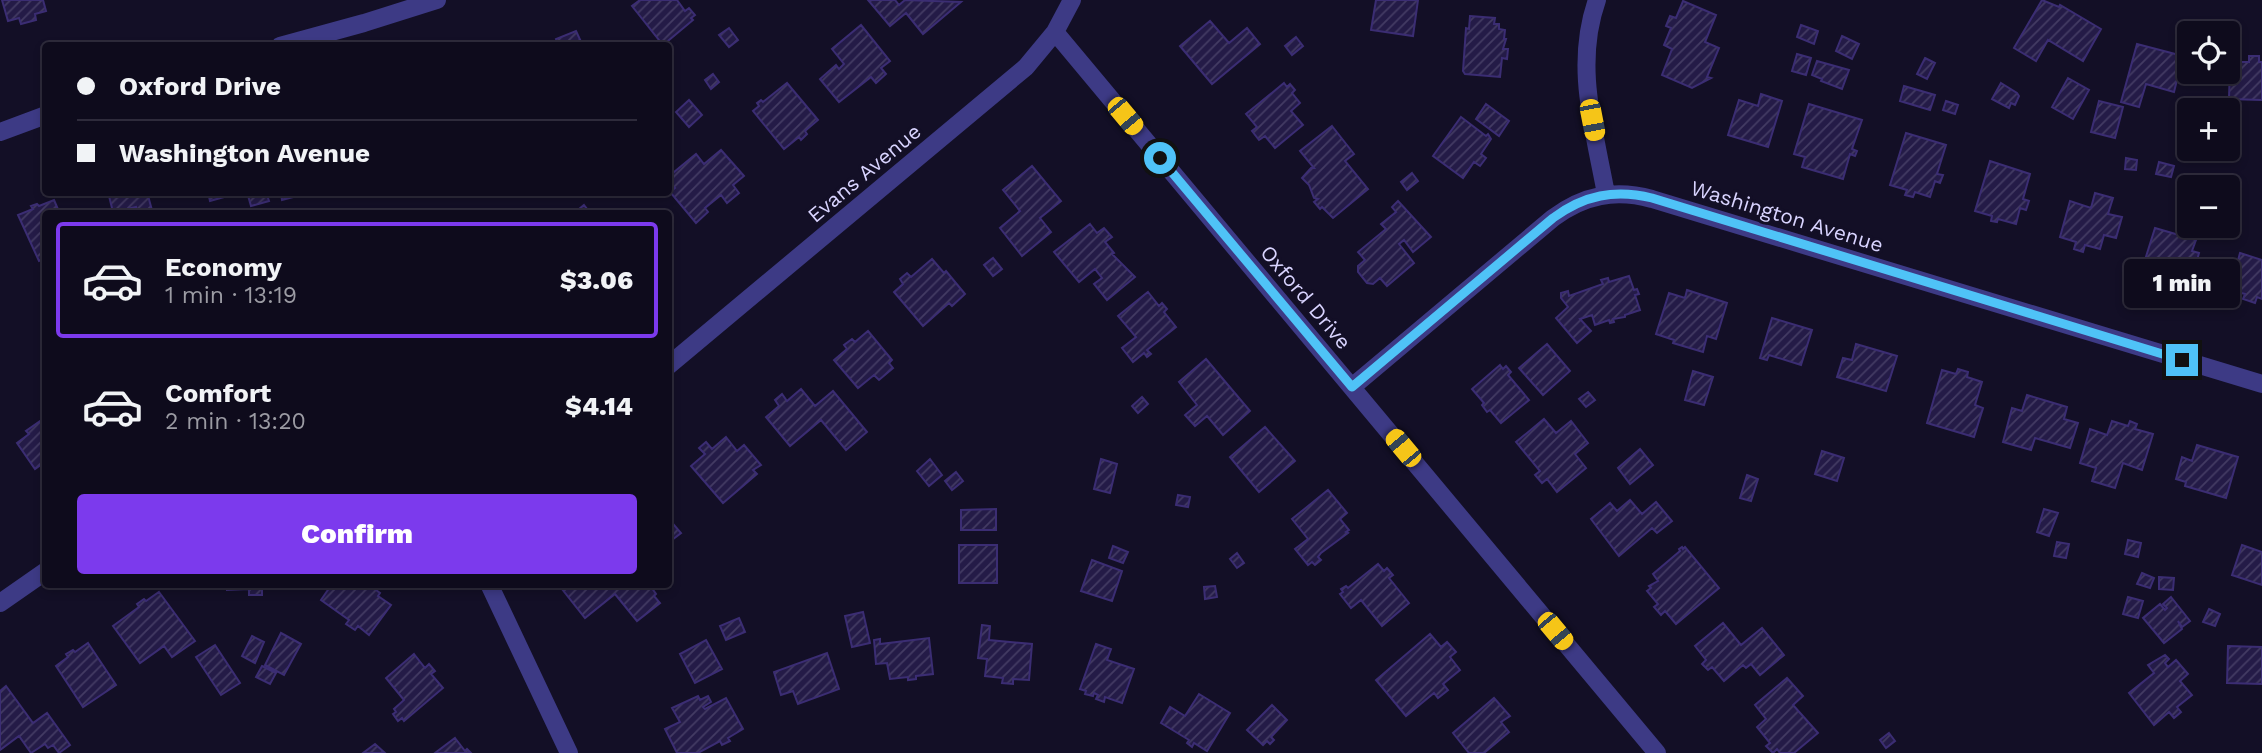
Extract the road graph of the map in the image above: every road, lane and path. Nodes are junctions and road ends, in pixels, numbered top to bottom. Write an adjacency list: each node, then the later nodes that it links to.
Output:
1 (437, 0): 5 (street)
2 (1072, 0): 4 (street, Evans Avenue)
3 (1597, 0): 8 (street)
4 (1055, 32): 9 (street, Evans Avenue); 11 (street, Oxford Drive)
5 (295, 42)
6 (42, 116): 7 (street)
7 (0, 132)
8 (1606, 194): 10 (street, Washington Avenue); 11 (street, Washington Avenue)
9 (672, 363)
10 (2262, 384)
11 (1352, 387): 16 (street, Oxford Drive)
12 (42, 574): 14 (street)
13 (491, 588): 15 (street)
14 (0, 603)
15 (569, 753)
16 (1657, 753)

